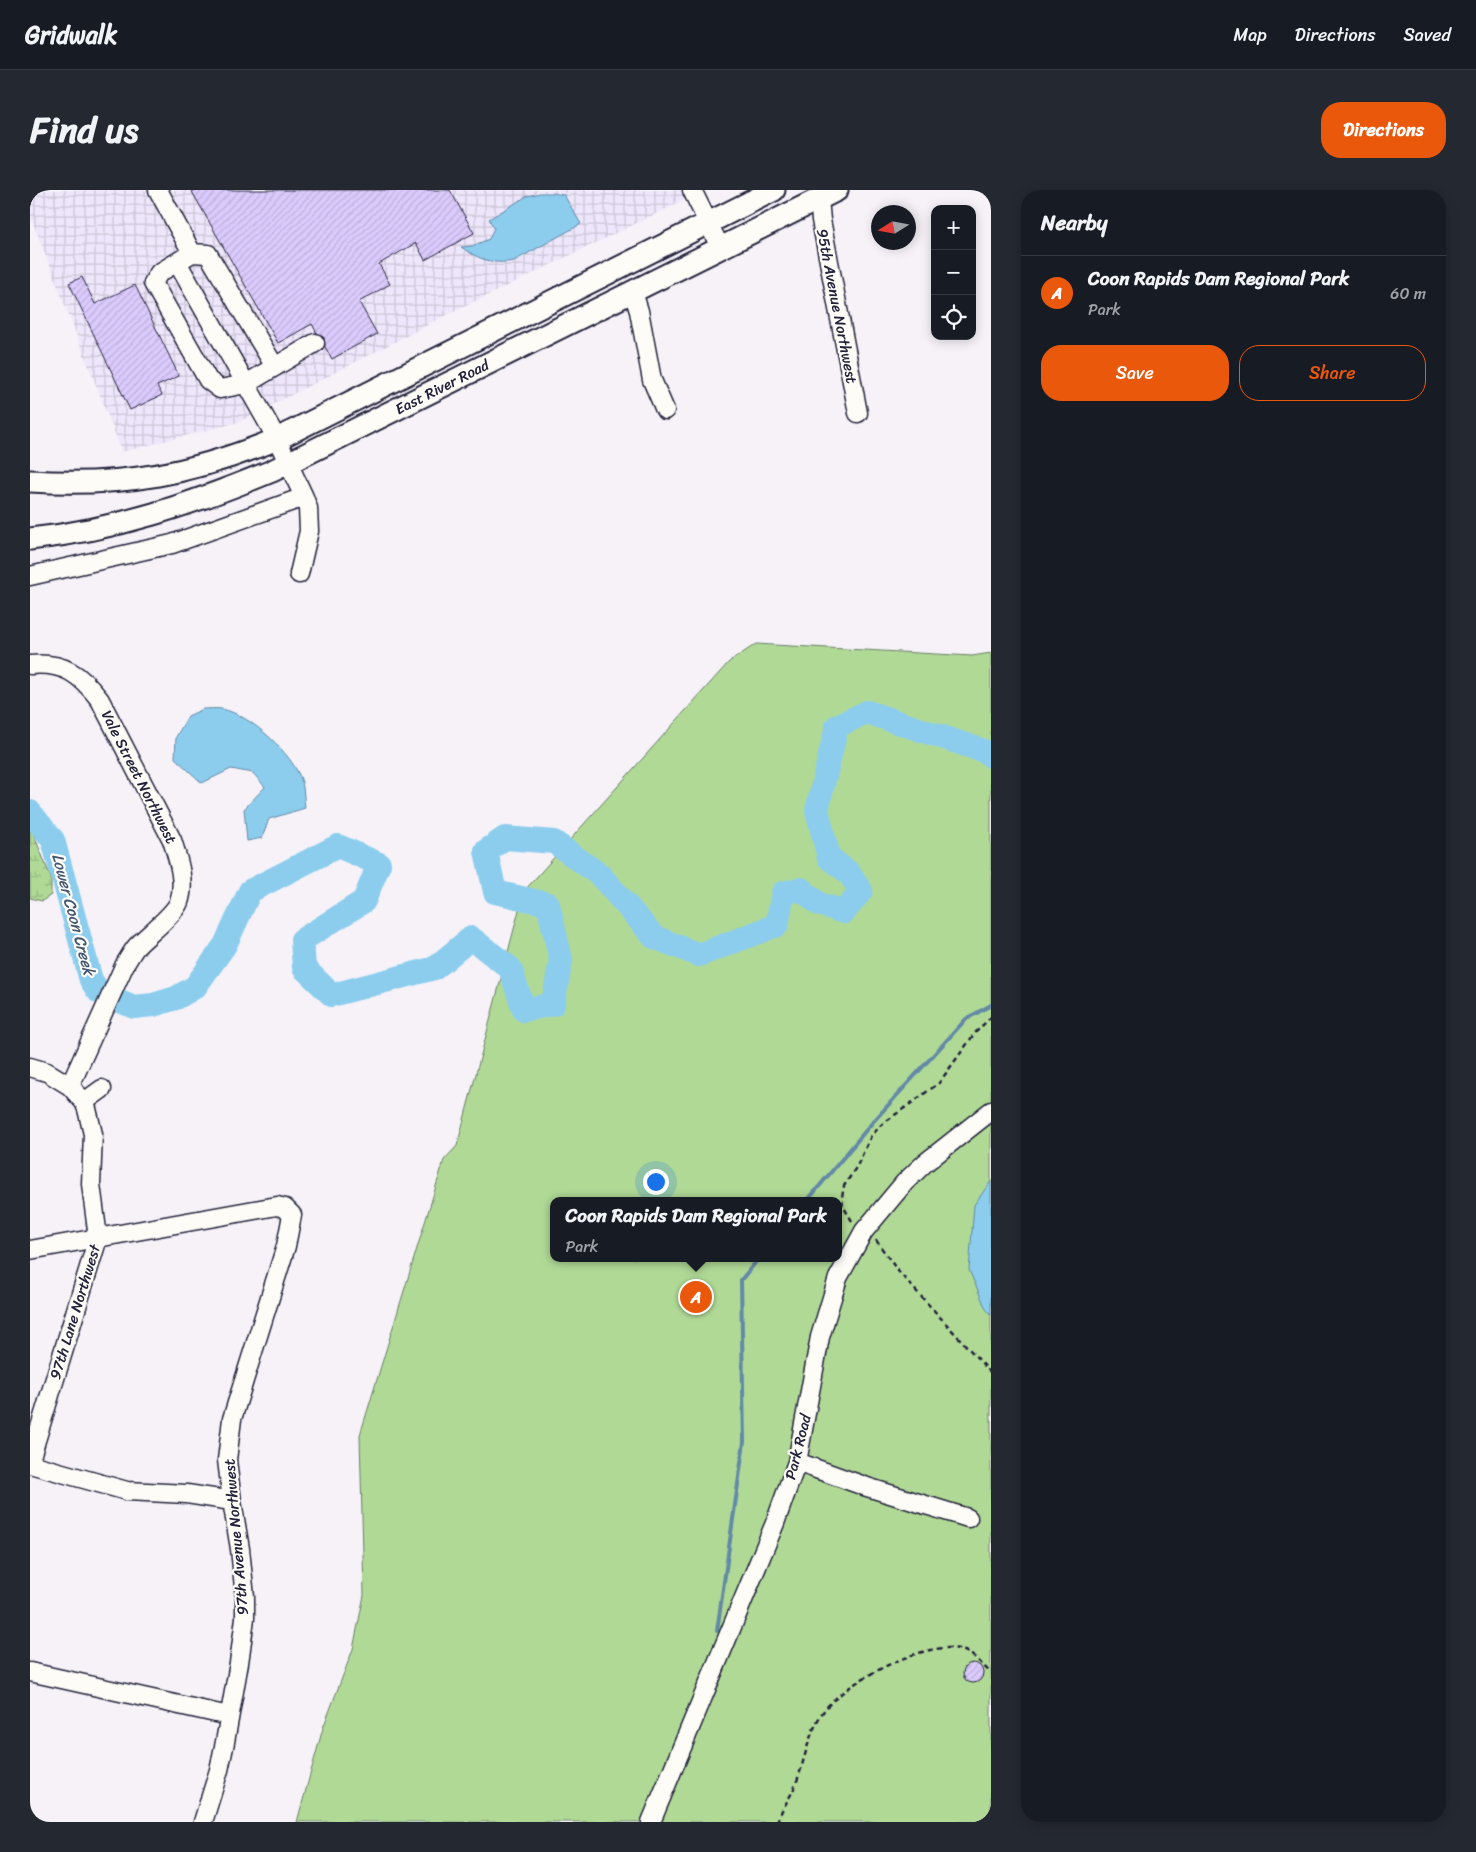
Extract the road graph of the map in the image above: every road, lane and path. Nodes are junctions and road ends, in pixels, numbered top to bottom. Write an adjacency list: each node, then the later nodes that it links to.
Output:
1 (158, 190): 7 (street)
2 (692, 190): 5 (street)
3 (774, 190): 5 (main road, East River Road)
4 (828, 194): 6 (main road, East River Road); 13 (street, 95th Avenue Northwest)
5 (708, 223): 6 (street); 14 (main road, East River Road)
6 (720, 247): 8 (main road, East River Road)
7 (185, 257): 10 (street); 11 (street); 11 (street)
8 (633, 292): 12 (street); 15 (main road, East River Road)
9 (315, 343): 10 (street)
10 (275, 367): 11 (street)
11 (246, 384): 14 (street)
12 (665, 410)
13 (858, 413)
14 (277, 439): 15 (street); 16 (main road, East River Road)
15 (289, 463): 17 (street); 18 (main road, East River Road)
16 (30, 481)
17 (304, 497): 19 (street); 20 (street)
18 (30, 539)
19 (299, 574)
20 (30, 576)
21 (30, 665): 23 (street, Vale Street Northwest)
22 (30, 1068): 23 (street, 97th Lane Northwest)
23 (70, 1086): 25 (street, 97th Lane Northwest)
24 (102, 1089): 25 (street)
25 (84, 1102): 27 (street, 97th Lane Northwest)
26 (991, 1111): 30 (street, Park Road)
27 (98, 1238): 28 (street); 29 (street, 97th Lane Northwest); 32 (street, 97th Avenue Northwest)
28 (30, 1250)
29 (30, 1460)
30 (797, 1462): 33 (street); 38 (street, Park Road)
31 (30, 1464): 32 (street)
32 (232, 1501): 36 (street, 97th Avenue Northwest)
33 (968, 1518)
34 (30, 1672): 36 (street)
35 (991, 1673): 39 (path)
36 (230, 1716): 37 (street, 97th Avenue Northwest)
37 (202, 1822)
38 (651, 1822)
39 (777, 1822)

